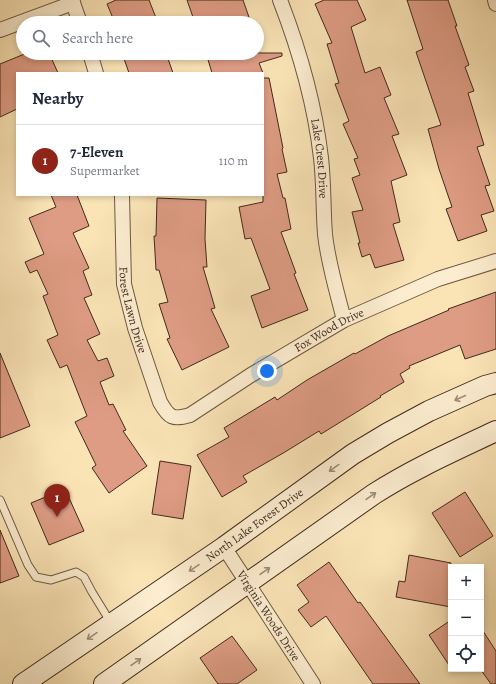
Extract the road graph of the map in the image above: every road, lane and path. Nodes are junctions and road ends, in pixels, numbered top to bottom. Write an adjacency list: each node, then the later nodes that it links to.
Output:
1 (280, 0): 13 (street, Lake Crest Drive)
2 (495, 0): 4 (street)
3 (73, 2): 5 (street); 6 (street)
4 (496, 4)
5 (36, 16)
6 (78, 16)
7 (16, 24): 8 (street)
8 (0, 30)
9 (92, 60): 10 (street)
10 (96, 72)
11 (122, 196): 15 (street, Forest Lawn Drive)
12 (496, 261): 13 (street, Fox Wood Drive)
13 (344, 320): 15 (street, Fox Wood Drive)
14 (496, 383): 18 (main road, North Lake Forest Drive, one-way to 18)
15 (172, 417)
16 (496, 431): 19 (main road, one-way to 16)
17 (0, 500): 20 (lane)
18 (224, 548): 19 (street, Virginia Woods Drive); 20 (main road, North Lake Forest Drive, one-way to 20)
19 (247, 584): 22 (main road, one-way to 19); 23 (street, Virginia Woods Drive)
20 (111, 624): 21 (main road, North Lake Forest Drive, one-way to 21)
21 (23, 684)
22 (104, 684)
23 (313, 684)

